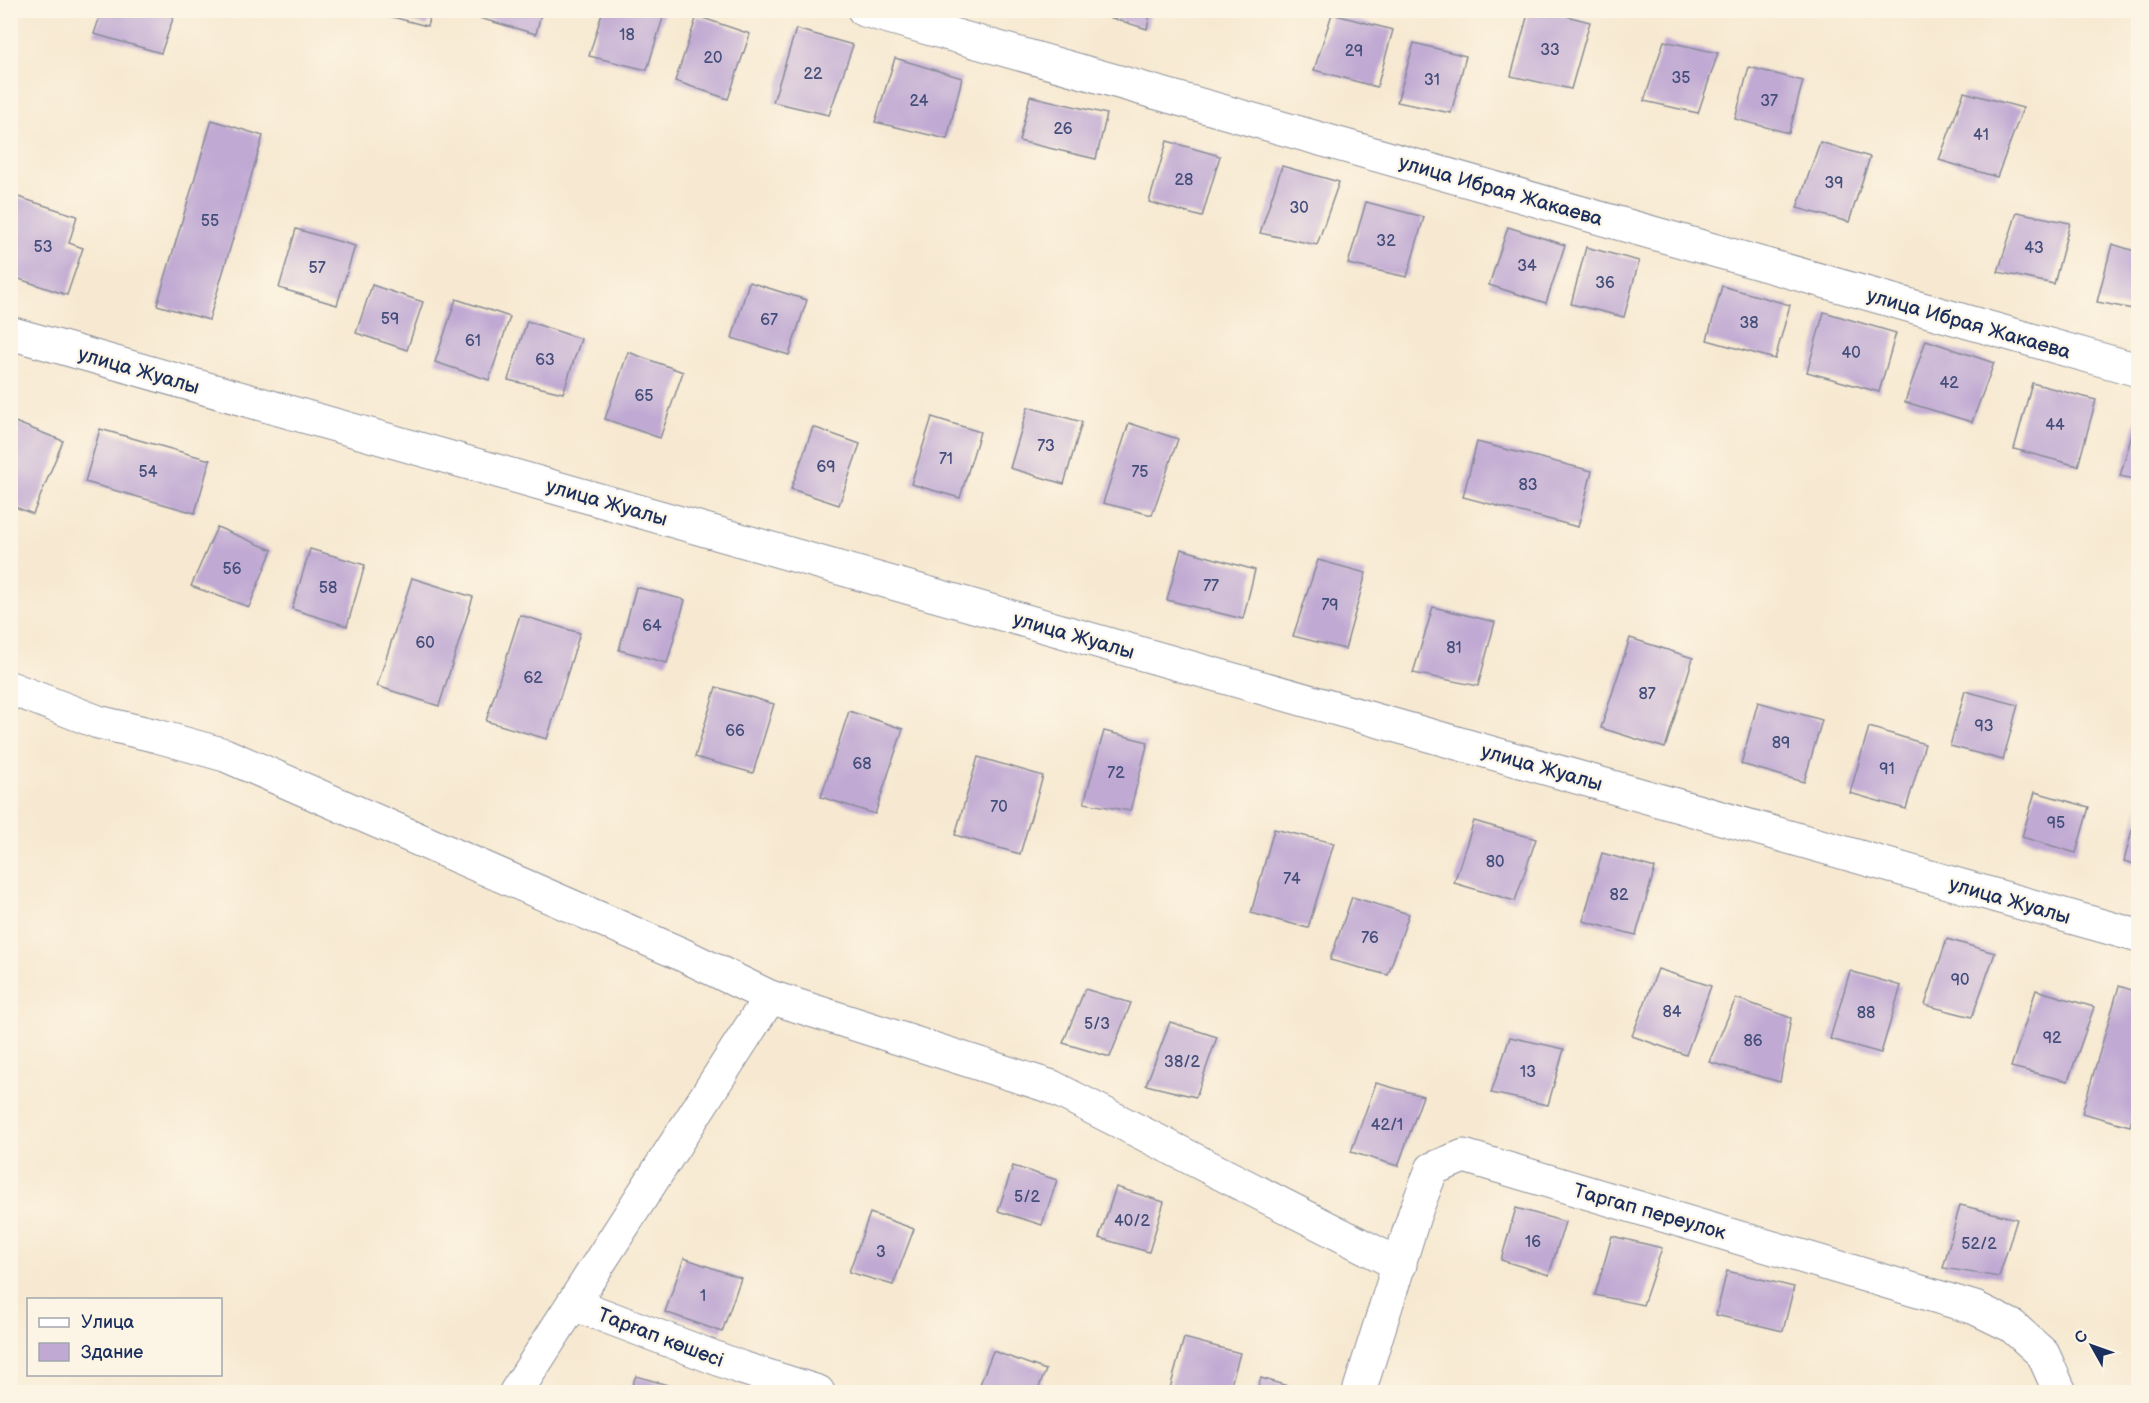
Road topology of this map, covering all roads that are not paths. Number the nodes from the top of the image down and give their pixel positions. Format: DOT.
graph roads {
  1 [pos="864,10"];
  2 [pos="10,333"];
  3 [pos="2139,370"];
  4 [pos="10,687"];
  5 [pos="2139,936"];
  6 [pos="770,997"];
  7 [pos="1400,1265"];
  8 [pos="573,1304"];
  9 [pos="516,1392"];
  10 [pos="818,1392"];
  11 [pos="1359,1392"];
  12 [pos="2060,1392"];
  1 -- 3 [label="street, улица Ибрая Жакаева"];
  2 -- 5 [label="street, улица Жуалы"];
  4 -- 6 [label="street"];
  6 -- 7 [label="street"];
  6 -- 8 [label="street"];
  7 -- 11 [label="street, Таргап переулок"];
  7 -- 12 [label="street, Таргап переулок"];
  8 -- 9 [label="street"];
  8 -- 10 [label="street, Тарғап көшесі"];
}
